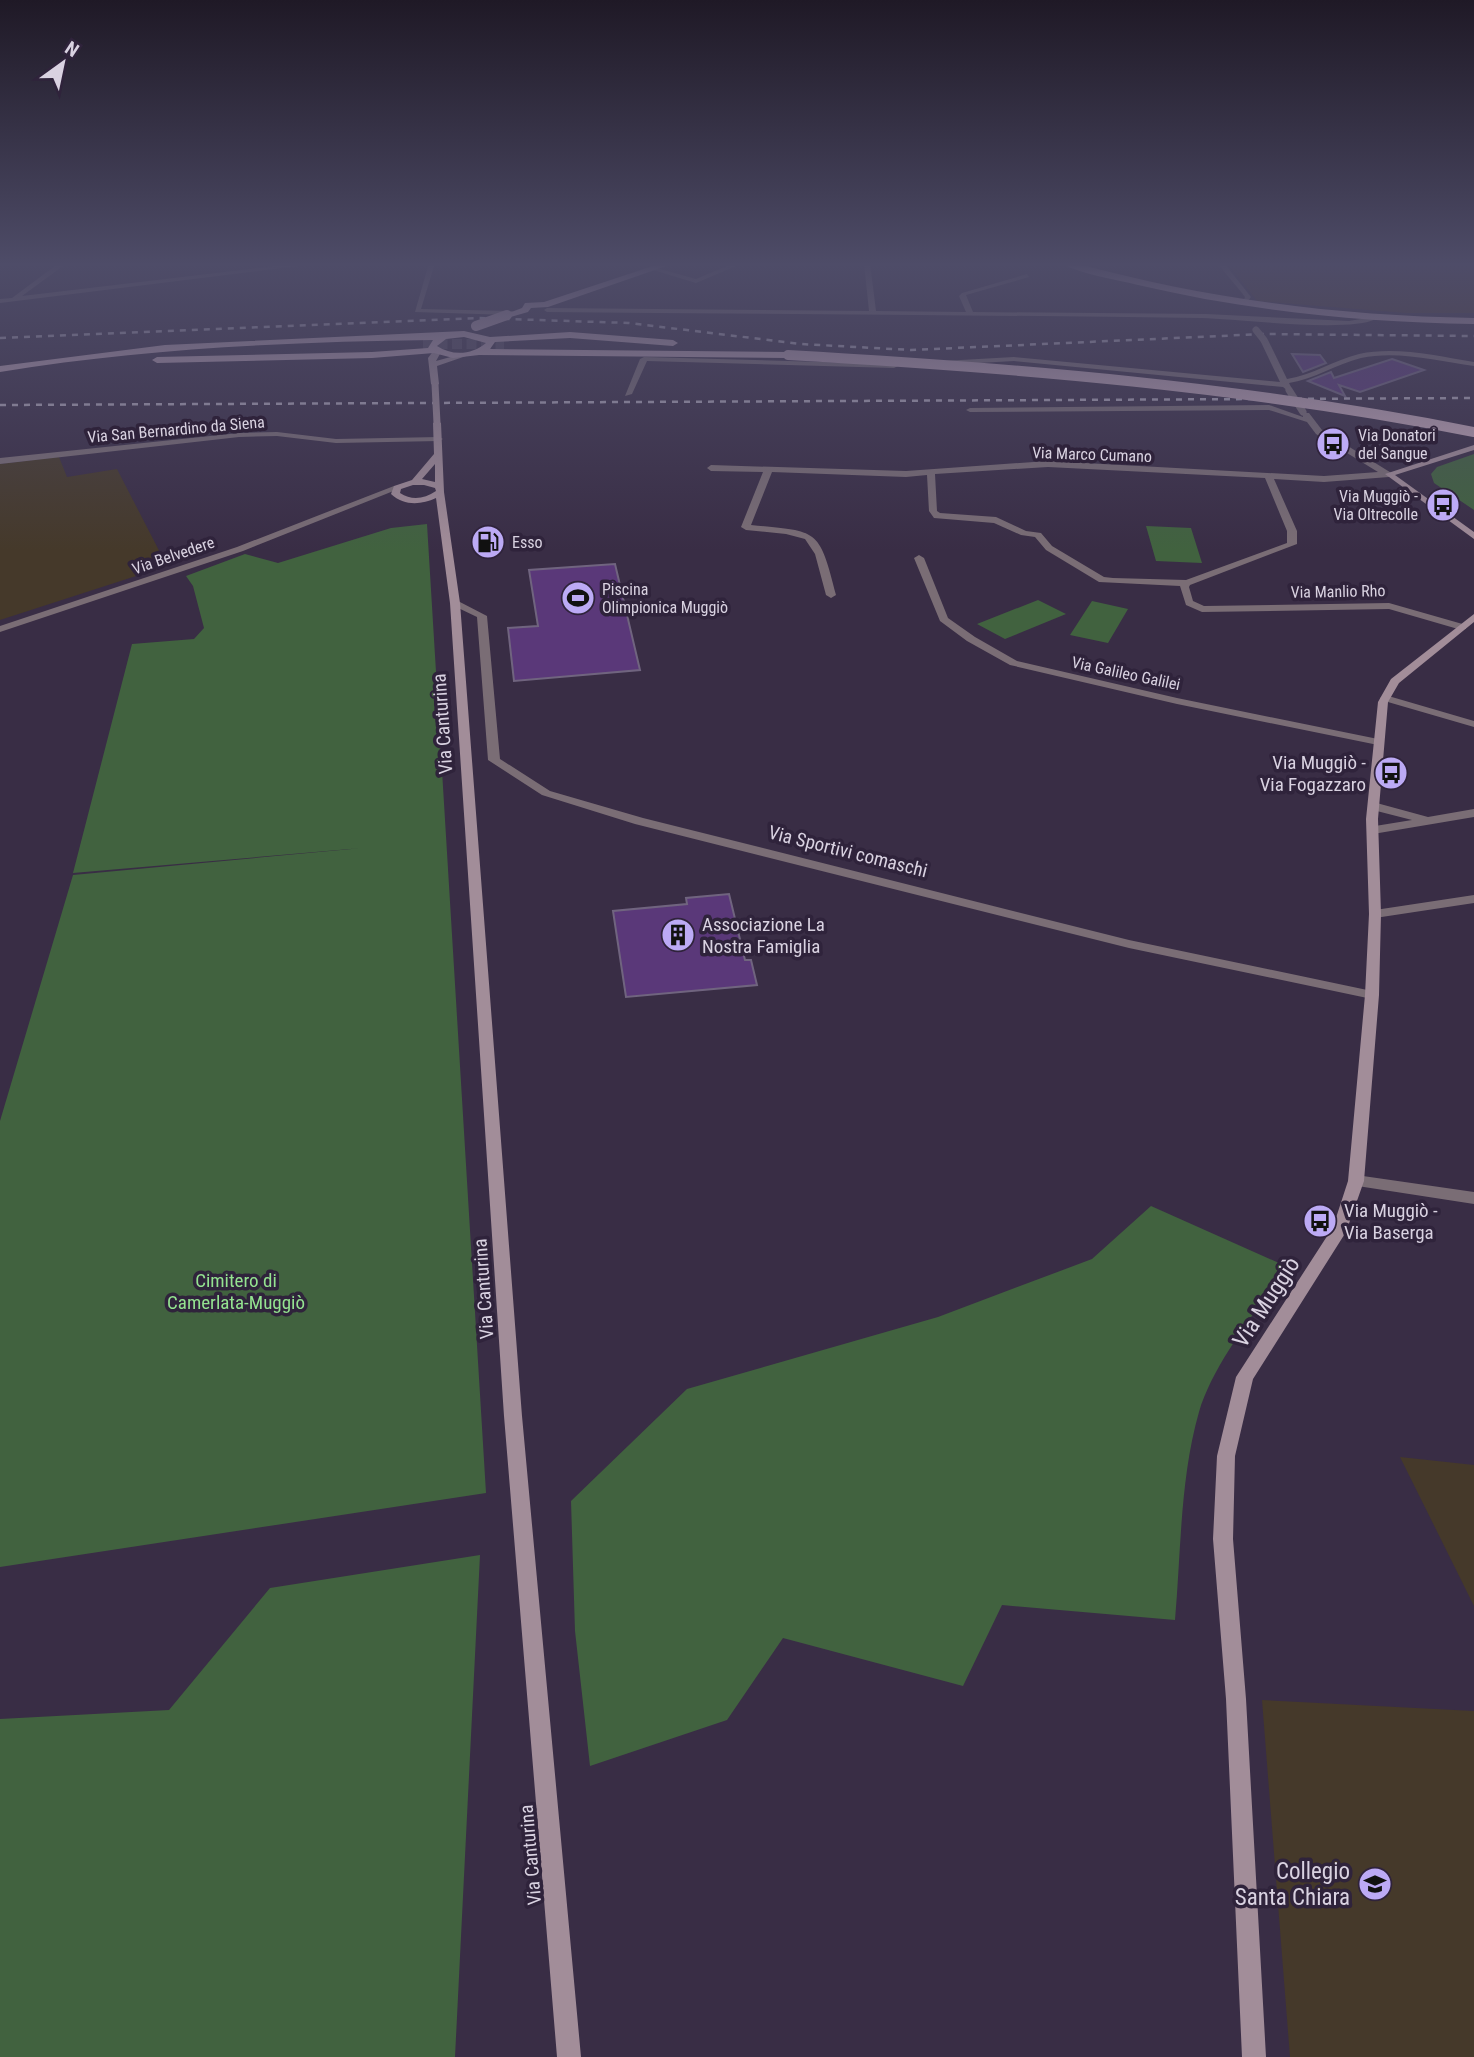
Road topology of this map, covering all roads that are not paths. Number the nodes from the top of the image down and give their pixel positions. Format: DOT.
graph roads {
  1 [pos="85,359"];
  2 [pos="96,359"];
  3 [pos="194,359"];
  4 [pos="432,359"];
  5 [pos="453,359"];
  6 [pos="845,359"];
  7 [pos="1273,359"];
  8 [pos="1354,359"];
  9 [pos="1433,359"];
  10 [pos="60,362"];
  11 [pos="1474,364"];
  12 [pos="434,365"];
  13 [pos="0,371"];
  14 [pos="1286,386"];
  15 [pos="628,394"];
  16 [pos="970,410"];
  17 [pos="1310,420"];
  18 [pos="1474,432"];
  19 [pos="439,439"];
  20 [pos="1474,447"];
  21 [pos="440,452"];
  22 [pos="0,461"];
  23 [pos="1427,461"];
  24 [pos="711,468"];
  25 [pos="768,471"];
  26 [pos="931,473"];
  27 [pos="1389,474"];
  28 [pos="1268,476"];
  29 [pos="415,482"];
  30 [pos="440,490"];
  31 [pos="398,493"];
  32 [pos="1420,497"];
  33 [pos="423,500"];
  34 [pos="446,518"];
  35 [pos="1474,536"];
  36 [pos="919,558"];
  37 [pos="1187,583"];
  38 [pos="831,595"];
  39 [pos="455,603"];
  40 [pos="1468,622"];
  41 [pos="0,629"];
  42 [pos="1385,698"];
  43 [pos="1474,724"];
  44 [pos="1378,742"];
  45 [pos="1373,806"];
  46 [pos="1474,813"];
  47 [pos="1428,821"];
  48 [pos="1373,830"];
  49 [pos="1474,899"];
  50 [pos="1375,914"];
  51 [pos="1372,995"];
  52 [pos="1356,1181"];
  53 [pos="1474,1198"];
  54 [pos="569,2057"];
  55 [pos="1254,2057"];
  1 -- 10 [label="main road"];
  2 -- 10 [label="main road"];
  3 -- 10 [label="main road"];
  4 -- 12 [label="main road, Via Canturina"];
  5 -- 12 [label="main road"];
  6 -- 18 [label="main road, bridge"];
  7 -- 14 [label="street, bridge"];
  8 -- 14 [label="street"];
  9 -- 11 [label="street"];
  10 -- 13 [label="main road"];
  12 -- 19 [label="main road, Via Canturina, bridge"];
  14 -- 15 [label="street"];
  14 -- 17 [label="street, bridge"];
  16 -- 17 [label="street"];
  17 -- 27 [label="street"];
  19 -- 21 [label="main road, Via Canturina"];
  19 -- 22 [label="street, Via San Bernardino da Siena"];
  20 -- 23 [label="main road"];
  21 -- 29 [label="main road"];
  21 -- 30 [label="main road, Via Canturina"];
  23 -- 27 [label="main road"];
  23 -- 32 [label="main road"];
  24 -- 25 [label="street, Via Marco Cumano"];
  25 -- 26 [label="street, Via Marco Cumano"];
  25 -- 38 [label="street"];
  26 -- 28 [label="street, Via Marco Cumano"];
  26 -- 37 [label="street"];
  27 -- 28 [label="street, Via Marco Cumano"];
  27 -- 32 [label="main road"];
  28 -- 37 [label="street"];
  29 -- 30 [label="main road"];
  29 -- 31 [label="main road"];
  30 -- 33 [label="main road"];
  30 -- 34 [label="main road, Via Canturina"];
  31 -- 33 [label="main road"];
  31 -- 41 [label="street, Via Belvedere"];
  32 -- 35 [label="main road"];
  33 -- 34 [label="main road"];
  34 -- 39 [label="main road, Via Canturina"];
  36 -- 44 [label="street, Via Galileo Galilei"];
  37 -- 40 [label="street, Via Manlio Rho"];
  39 -- 51 [label="street, Via Sportivi comaschi"];
  39 -- 54 [label="main road, Via Canturina"];
  40 -- 42 [label="main road"];
  42 -- 43 [label="street"];
  42 -- 44 [label="main road, Via Muggiò"];
  44 -- 45 [label="main road, Via Muggiò"];
  45 -- 47 [label="street"];
  45 -- 48 [label="main road, Via Muggiò"];
  46 -- 47 [label="street"];
  47 -- 48 [label="street"];
  48 -- 50 [label="main road, Via Muggiò"];
  49 -- 50 [label="street"];
  50 -- 51 [label="main road, Via Muggiò"];
  51 -- 52 [label="main road, Via Muggiò"];
  52 -- 53 [label="street"];
  52 -- 55 [label="main road, Via Muggiò"];
}
